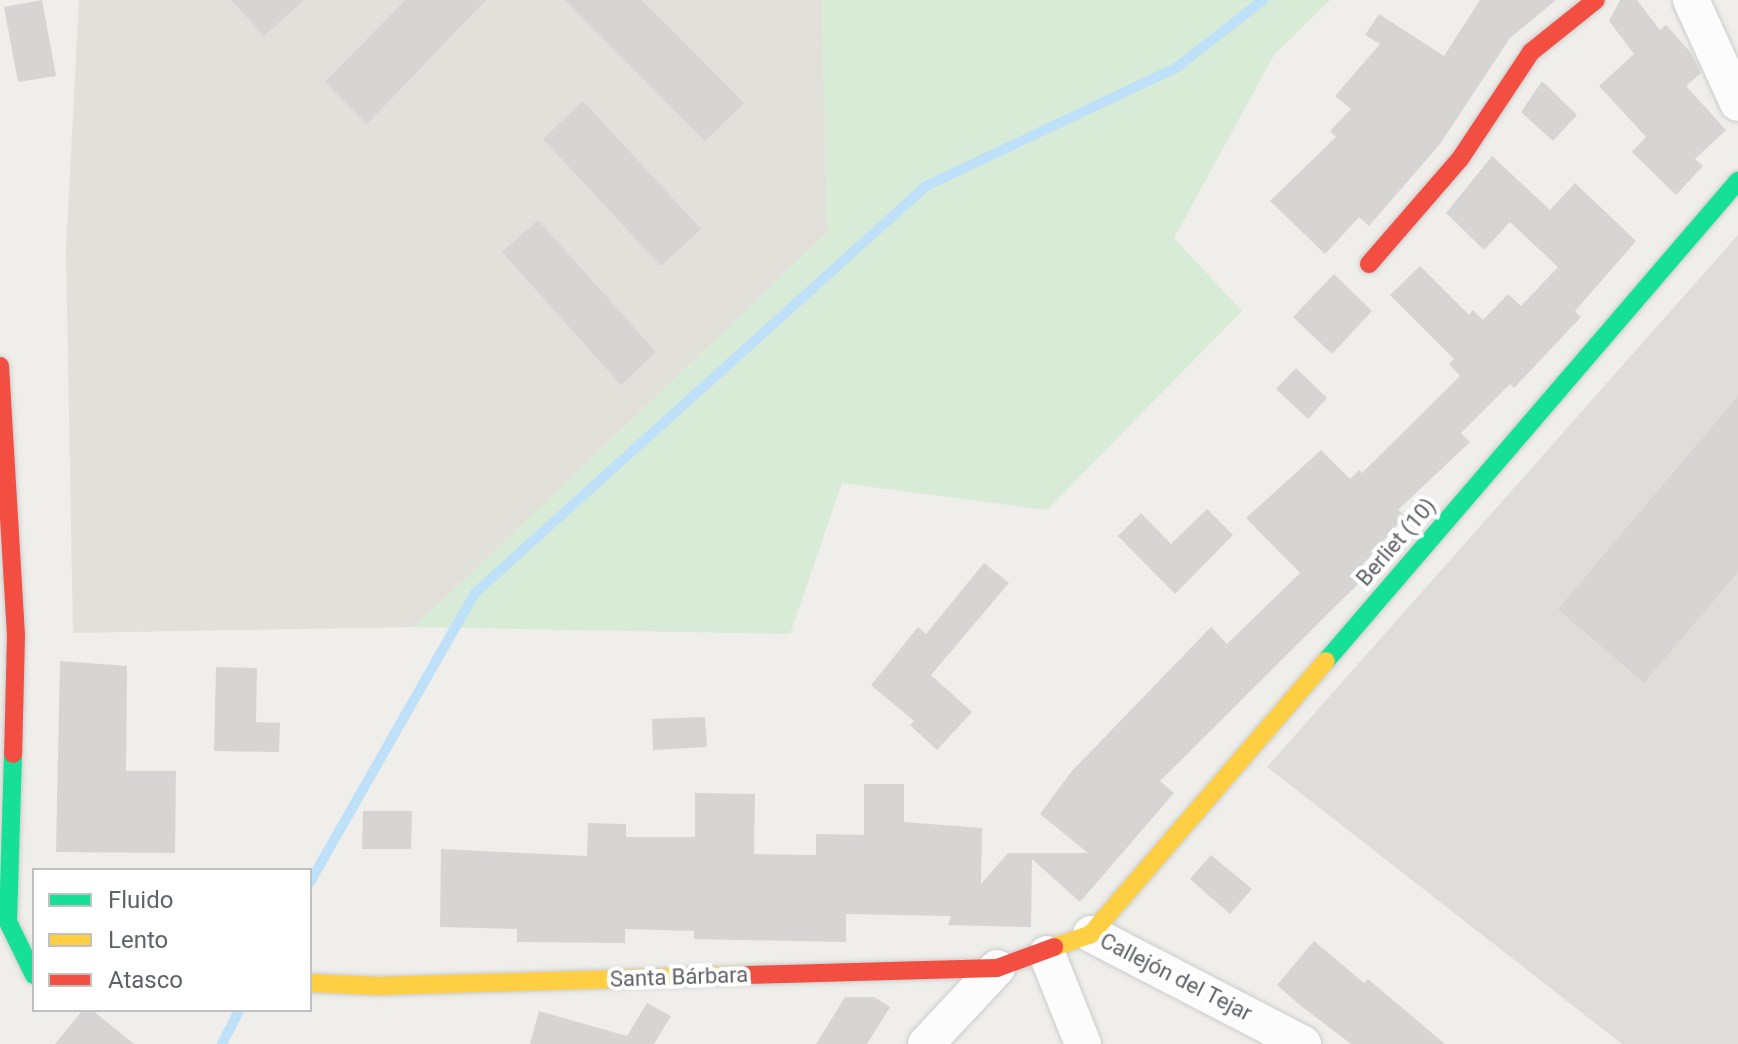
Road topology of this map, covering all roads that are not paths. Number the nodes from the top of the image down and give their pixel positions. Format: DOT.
graph roads {
  1 [pos="1596,0"];
  2 [pos="1691,0"];
  3 [pos="1738,103"];
  4 [pos="1738,181"];
  5 [pos="1369,264"];
  6 [pos="0,366"];
  7 [pos="1091,934"];
  8 [pos="1047,954"];
  9 [pos="997,968"];
  10 [pos="32,971"];
  11 [pos="314,983"];
  12 [pos="926,1044"];
  13 [pos="1083,1044"];
  14 [pos="1303,1044"];
  1 -- 5 [label="street"];
  2 -- 3 [label="street"];
  4 -- 7 [label="street, Berliet (10)"];
  6 -- 10 [label="street"];
  7 -- 8 [label="street, Santa Bárbara"];
  7 -- 14 [label="street, Callejón del Tejar"];
  8 -- 9 [label="street, Santa Bárbara"];
  8 -- 13 [label="street"];
  9 -- 11 [label="street, Santa Bárbara"];
  9 -- 12 [label="street"];
}
